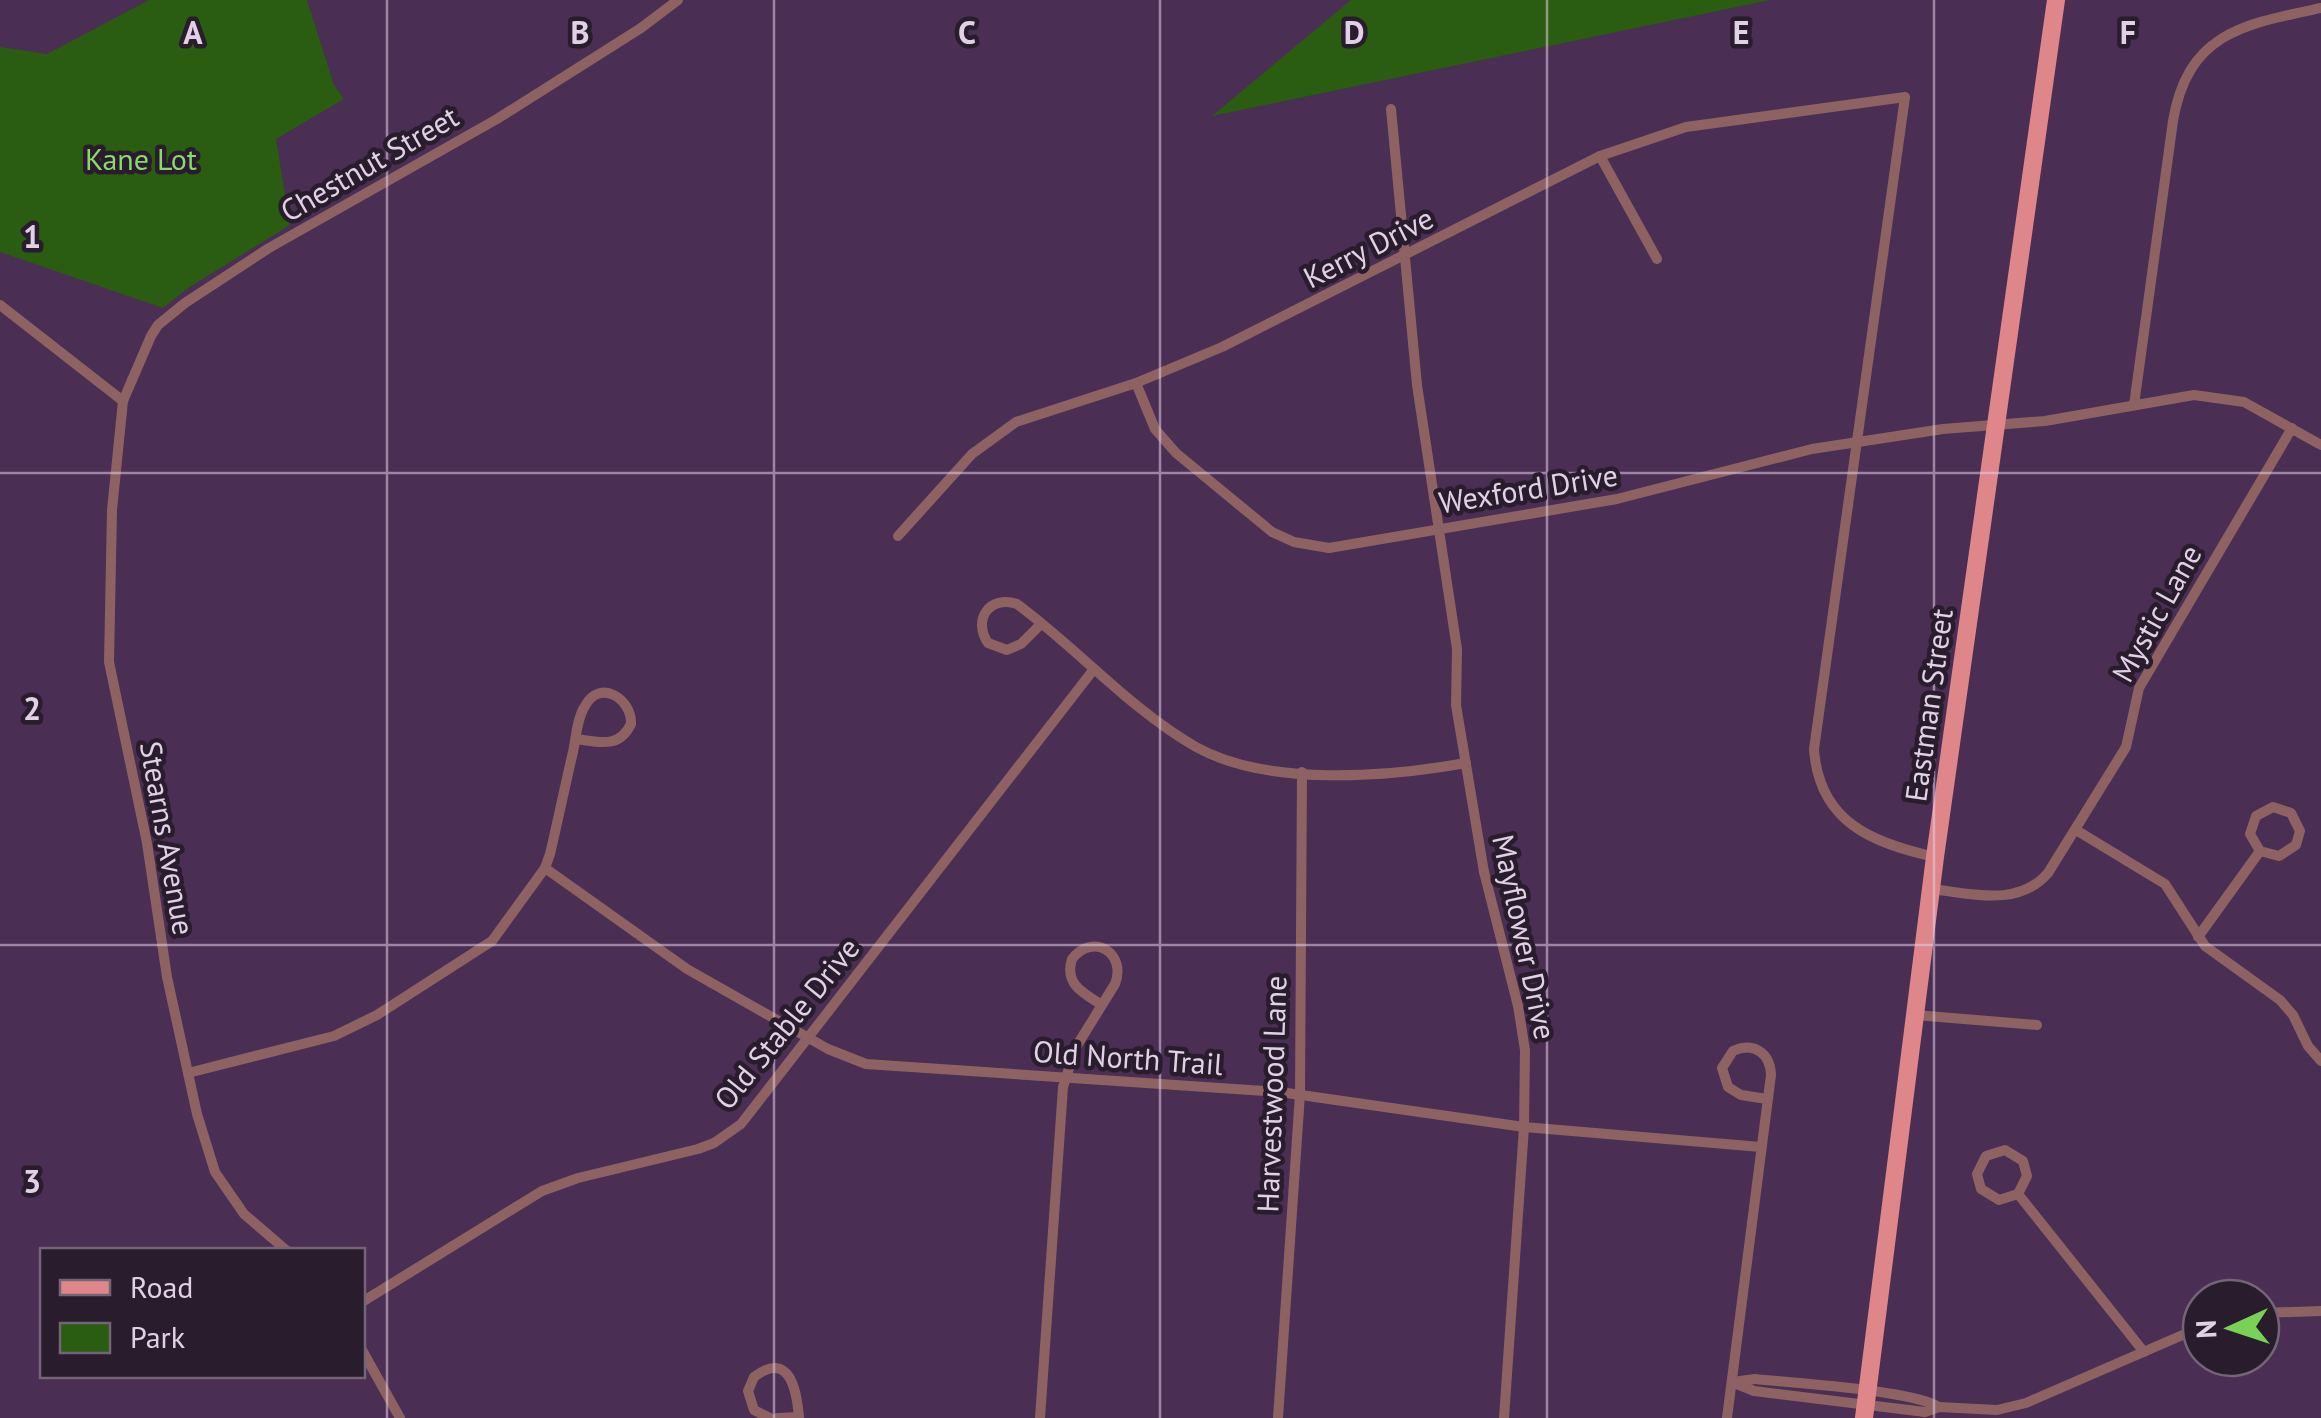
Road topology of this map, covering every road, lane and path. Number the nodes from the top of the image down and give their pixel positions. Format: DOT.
graph roads {
  1 [pos="678,0"];
  2 [pos="2056,0"];
  3 [pos="2321,8"];
  4 [pos="1391,109"];
  5 [pos="1600,156"];
  6 [pos="1404,258"];
  7 [pos="1658,259"];
  8 [pos="0,305"];
  9 [pos="1136,383"];
  10 [pos="123,402"];
  11 [pos="2134,404"];
  12 [pos="1996,426"];
  13 [pos="2292,428"];
  14 [pos="1857,442"];
  15 [pos="2321,445"];
  16 [pos="1437,529"];
  17 [pos="898,536"];
  18 [pos="1041,624"];
  19 [pos="1094,669"];
  20 [pos="576,739"];
  21 [pos="1466,764"];
  22 [pos="1302,772"];
  23 [pos="2076,830"];
  24 [pos="2260,851"];
  25 [pos="1935,857"];
  26 [pos="545,868"];
  27 [pos="1931,889"];
  28 [pos="2198,937"];
  29 [pos="1102,1005"];
  30 [pos="1915,1015"];
  31 [pos="2037,1025"];
  32 [pos="808,1038"];
  33 [pos="2321,1060"];
  34 [pos="188,1073"];
  35 [pos="1064,1078"];
  36 [pos="1300,1094"];
  37 [pos="1768,1099"];
  38 [pos="1524,1127"];
  39 [pos="1761,1147"];
  40 [pos="2018,1194"];
  41 [pos="284,1248"];
  42 [pos="365,1300"];
  43 [pos="2321,1310"];
  44 [pos="2281,1312"];
  45 [pos="2181,1336"];
  46 [pos="2144,1352"];
  47 [pos="365,1355"];
  48 [pos="1732,1382"];
  49 [pos="1866,1405"];
  50 [pos="400,1418"];
  51 [pos="774,1418"];
  52 [pos="800,1418"];
  53 [pos="1040,1418"];
  54 [pos="1278,1418"];
  55 [pos="1504,1418"];
  56 [pos="1727,1418"];
  1 -- 10 [label="street, Chestnut Street"];
  2 -- 12 [label="main road, Eastman Street"];
  3 -- 11 [label="street"];
  4 -- 6 [label="street, Mayflower Drive"];
  5 -- 6 [label="street, Kerry Drive"];
  5 -- 7 [label="street"];
  5 -- 14 [label="street, Kerry Drive"];
  6 -- 9 [label="street, Kerry Drive"];
  6 -- 16 [label="street, Mayflower Drive"];
  8 -- 10 [label="street"];
  9 -- 16 [label="street, Wexford Drive"];
  9 -- 17 [label="street, Kerry Drive"];
  10 -- 34 [label="street, Stearns Avenue"];
  11 -- 12 [label="street, Wexford Drive"];
  11 -- 13 [label="street, Wexford Drive"];
  12 -- 14 [label="street, Wexford Drive"];
  12 -- 25 [label="main road, Eastman Street"];
  13 -- 15 [label="street, Wexford Drive"];
  13 -- 23 [label="street, Mystic Lane"];
  14 -- 16 [label="street, Wexford Drive"];
  14 -- 25 [label="street"];
  16 -- 21 [label="street, Mayflower Drive"];
  18 -- 18 [label="street"];
  18 -- 19 [label="street"];
  19 -- 22 [label="street"];
  19 -- 32 [label="street, Old Stable Drive"];
  20 -- 20 [label="street"];
  20 -- 26 [label="street"];
  21 -- 22 [label="street"];
  21 -- 38 [label="street, Mayflower Drive"];
  22 -- 36 [label="street, Harvestwood Lane"];
  23 -- 27 [label="street, Mystic Lane"];
  23 -- 28 [label="street"];
  24 -- 24 [label="street"];
  24 -- 28 [label="street"];
  25 -- 27 [label="main road, Eastman Street"];
  26 -- 32 [label="street, Old North Trail"];
  26 -- 34 [label="street"];
  27 -- 30 [label="main road, Eastman Street"];
  28 -- 33 [label="street"];
  29 -- 29 [label="street"];
  29 -- 35 [label="street"];
  30 -- 31 [label="street"];
  30 -- 49 [label="main road, Eastman Street"];
  32 -- 35 [label="street, Old North Trail"];
  32 -- 42 [label="street, Old Stable Drive"];
  34 -- 41 [label="street, Stearns Avenue"];
  35 -- 36 [label="street, Old North Trail"];
  35 -- 53 [label="street"];
  36 -- 38 [label="street, Old North Trail"];
  36 -- 54 [label="street, Harvestwood Lane"];
  37 -- 37 [label="street"];
  37 -- 39 [label="street"];
  38 -- 39 [label="street, Old North Trail"];
  38 -- 55 [label="street, Mayflower Drive"];
  39 -- 48 [label="street"];
  40 -- 40 [label="street"];
  40 -- 46 [label="street"];
  43 -- 44 [label="street"];
  45 -- 46 [label="street"];
  46 -- 49 [label="street"];
  47 -- 50 [label="street"];
  48 -- 49 [label="street"];
  48 -- 56 [label="street"];
  51 -- 52 [label="street"];
  51 -- 52 [label="street"];
}
